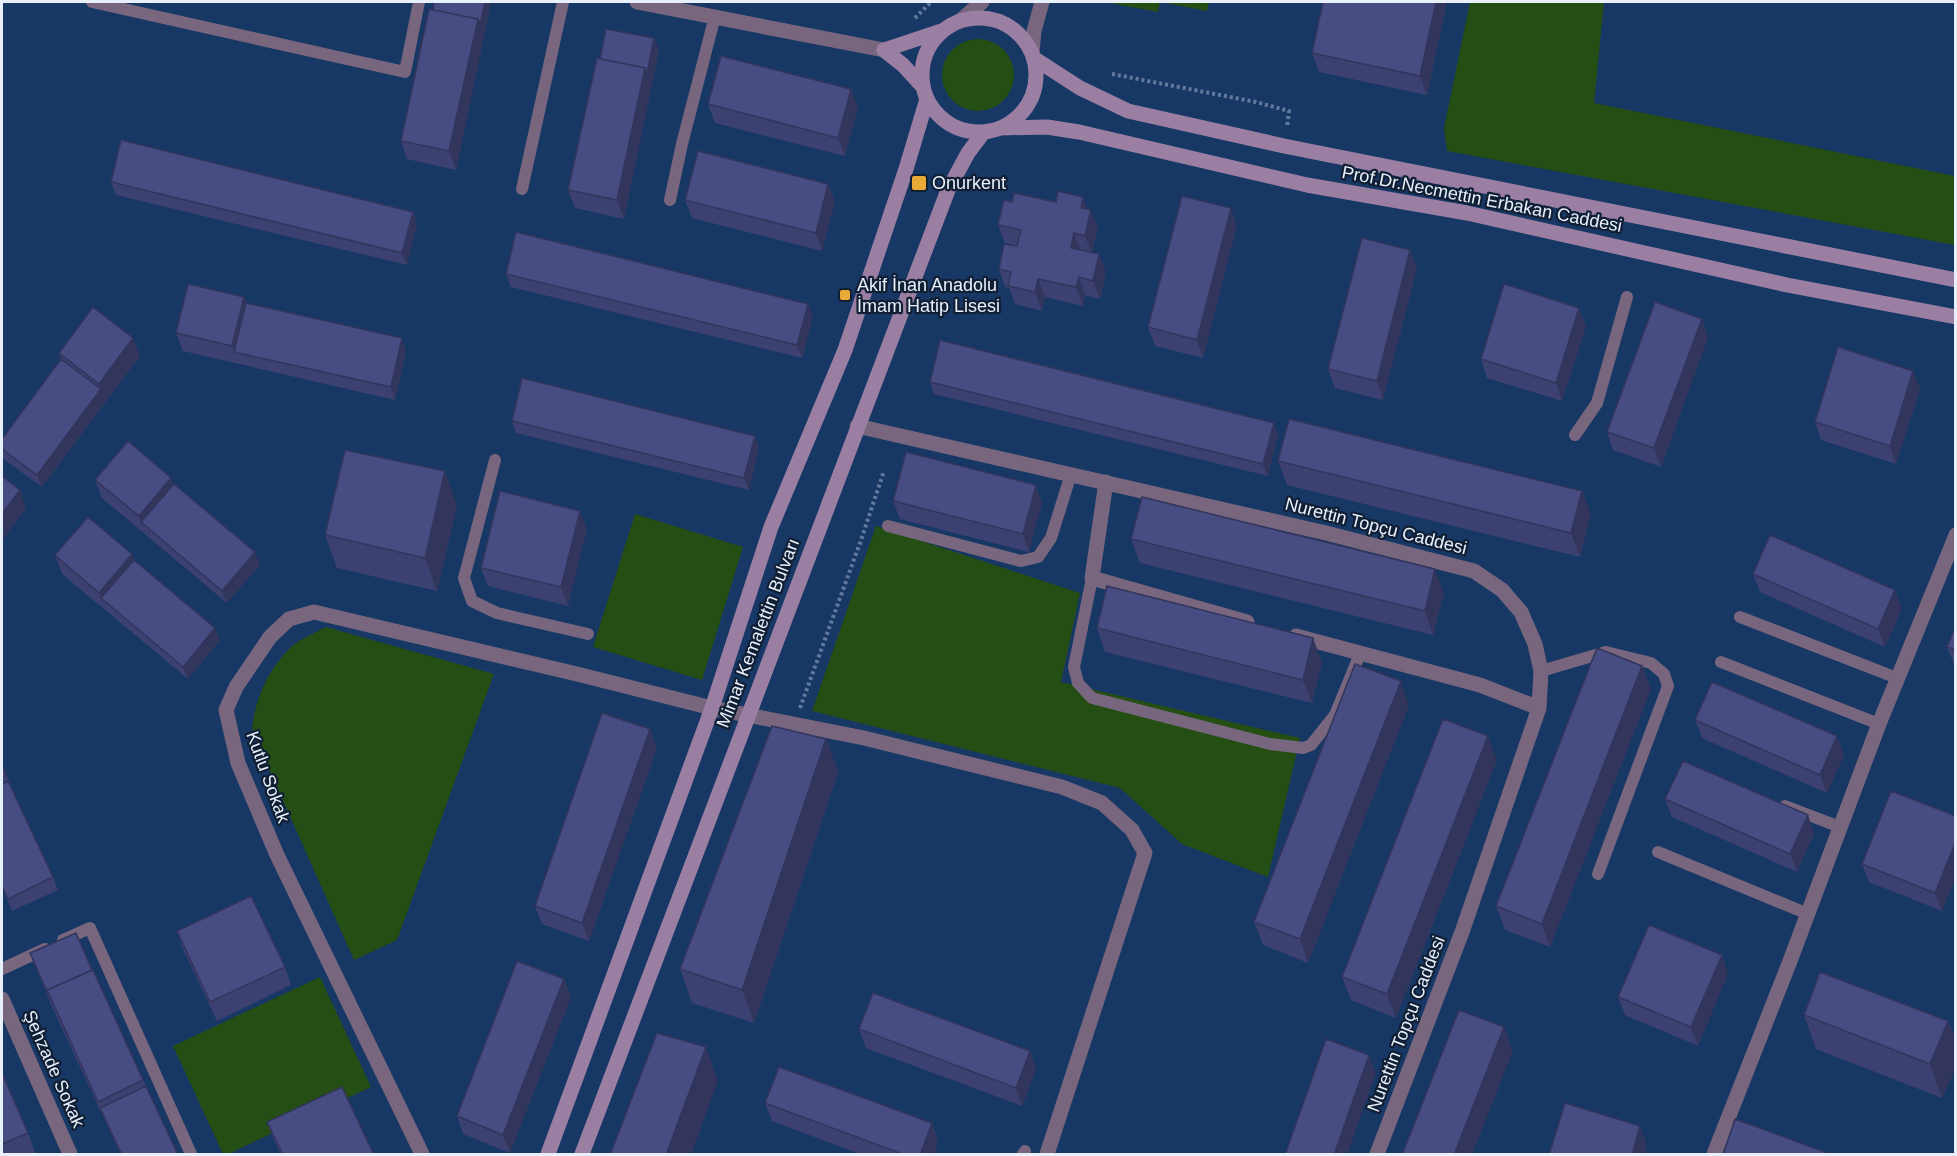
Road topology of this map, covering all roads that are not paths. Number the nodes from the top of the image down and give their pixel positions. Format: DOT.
graph roads {
  1 [pos="92,2"];
  2 [pos="419,2"];
  3 [pos="563,2"];
  4 [pos="637,2"];
  5 [pos="982,2"];
  6 [pos="1042,2"];
  7 [pos="716,16"];
  8 [pos="960,21"];
  9 [pos="944,30"];
  10 [pos="884,50"];
  11 [pos="1034,56"];
  12 [pos="925,93"];
  13 [pos="1000,128"];
  14 [pos="983,133"];
  15 [pos="522,189"];
  16 [pos="670,200"];
  17 [pos="1956,280"];
  18 [pos="1627,297"];
  19 [pos="1956,317"];
  20 [pos="857,426"];
  21 [pos="1575,435"];
  22 [pos="495,460"];
  23 [pos="1071,474"];
  24 [pos="1106,482"];
  25 [pos="888,526"];
  26 [pos="1956,535"];
  27 [pos="1092,578"];
  28 [pos="1740,617"];
  29 [pos="1260,626"];
  30 [pos="1282,632"];
  31 [pos="588,634"];
  32 [pos="1360,654"];
  33 [pos="1721,662"];
  34 [pos="1541,671"];
  35 [pos="1897,678"];
  36 [pos="712,708"];
  37 [pos="1539,708"];
  38 [pos="747,715"];
  39 [pos="1879,724"];
  40 [pos="1771,800"];
  41 [pos="1840,827"];
  42 [pos="1658,852"];
  43 [pos="1598,874"];
  44 [pos="1808,914"];
  45 [pos="2,969"];
  46 [pos="2,999"];
  47 [pos="70,1155"];
  48 [pos="191,1155"];
  49 [pos="422,1155"];
  50 [pos="548,1155"];
  51 [pos="582,1155"];
  52 [pos="1047,1155"];
  53 [pos="1377,1155"];
  54 [pos="1714,1155"];
  1 -- 2 [label="lane"];
  3 -- 15 [label="lane"];
  4 -- 7 [label="street"];
  5 -- 8 [label="street"];
  6 -- 11 [label="street"];
  7 -- 10 [label="street"];
  7 -- 16 [label="lane"];
  8 -- 9 [label="main road"];
  8 -- 11 [label="main road"];
  9 -- 10 [label="main road"];
  9 -- 12 [label="main road"];
  10 -- 12 [label="main road"];
  11 -- 13 [label="main road"];
  11 -- 17 [label="main road, Prof.Dr.Necmettin Erbakan Caddesi"];
  12 -- 14 [label="main road"];
  12 -- 36 [label="main road, Mimar Kemalettin Bulvarı"];
  13 -- 14 [label="main road"];
  13 -- 19 [label="main road, Prof.Dr.Necmettin Erbakan Caddesi"];
  14 -- 20 [label="main road, Mimar Kemalettin Bulvarı"];
  18 -- 21 [label="lane"];
  20 -- 23 [label="street, Nurettin Topçu Caddesi"];
  20 -- 38 [label="main road, Mimar Kemalettin Bulvarı"];
  22 -- 31 [label="lane"];
  23 -- 24 [label="street, Nurettin Topçu Caddesi"];
  23 -- 25 [label="lane"];
  24 -- 27 [label="street"];
  24 -- 34 [label="street, Nurettin Topçu Caddesi"];
  26 -- 35 [label="street"];
  27 -- 29 [label="street"];
  27 -- 32 [label="lane"];
  28 -- 35 [label="lane"];
  30 -- 32 [label="street"];
  32 -- 37 [label="street"];
  33 -- 39 [label="lane"];
  34 -- 37 [label="street, Nurettin Topçu Caddesi"];
  34 -- 43 [label="lane"];
  35 -- 39 [label="street"];
  36 -- 38 [label="street, Kutlu Sokak"];
  36 -- 49 [label="street, Kutlu Sokak"];
  36 -- 50 [label="main road, Mimar Kemalettin Bulvarı"];
  37 -- 53 [label="street, Nurettin Topçu Caddesi"];
  38 -- 51 [label="main road, Mimar Kemalettin Bulvarı"];
  38 -- 52 [label="street, Kutlu Sokak"];
  39 -- 41 [label="street"];
  40 -- 41 [label="lane"];
  41 -- 44 [label="street"];
  42 -- 44 [label="lane"];
  44 -- 54 [label="street"];
  45 -- 48 [label="lane"];
  46 -- 47 [label="street, Şehzade Sokak"];
}
